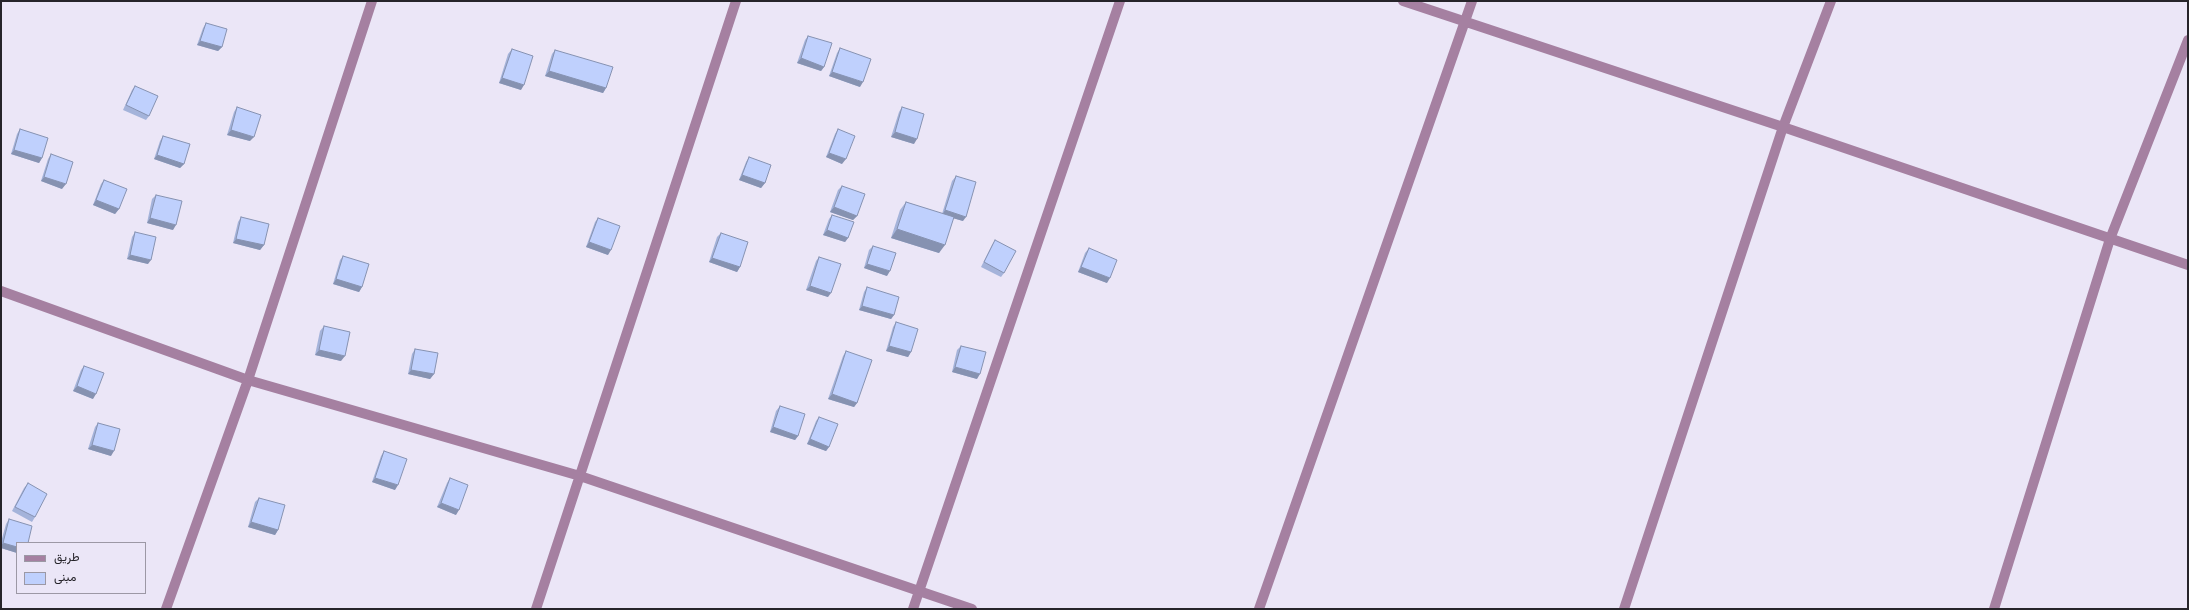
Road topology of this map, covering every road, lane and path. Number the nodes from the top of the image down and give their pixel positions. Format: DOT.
graph roads {
  1 [pos="372,1"];
  2 [pos="736,1"];
  3 [pos="1120,1"];
  4 [pos="1403,1"];
  5 [pos="1472,1"];
  6 [pos="1837,1"];
  7 [pos="1830,5"];
  8 [pos="1465,22"];
  9 [pos="2188,40"];
  10 [pos="1784,127"];
  11 [pos="2110,239"];
  12 [pos="2188,265"];
  13 [pos="1,291"];
  14 [pos="248,380"];
  15 [pos="580,476"];
  16 [pos="919,591"];
  17 [pos="166,609"];
  18 [pos="536,609"];
  19 [pos="913,609"];
  20 [pos="972,609"];
  21 [pos="1259,609"];
  22 [pos="1624,609"];
  23 [pos="1994,609"];
  1 -- 14 [label="street"];
  2 -- 15 [label="street"];
  3 -- 16 [label="street"];
  4 -- 8 [label="street"];
  5 -- 8 [label="street"];
  6 -- 7 [label="street"];
  7 -- 10 [label="street"];
  8 -- 10 [label="street"];
  8 -- 21 [label="street"];
  9 -- 11 [label="street"];
  10 -- 11 [label="street"];
  10 -- 22 [label="street"];
  11 -- 12 [label="street"];
  11 -- 23 [label="street"];
  13 -- 14 [label="street"];
  14 -- 15 [label="street"];
  14 -- 17 [label="street"];
  15 -- 16 [label="street"];
  15 -- 18 [label="street"];
  16 -- 19 [label="street"];
  16 -- 20 [label="street"];
}
